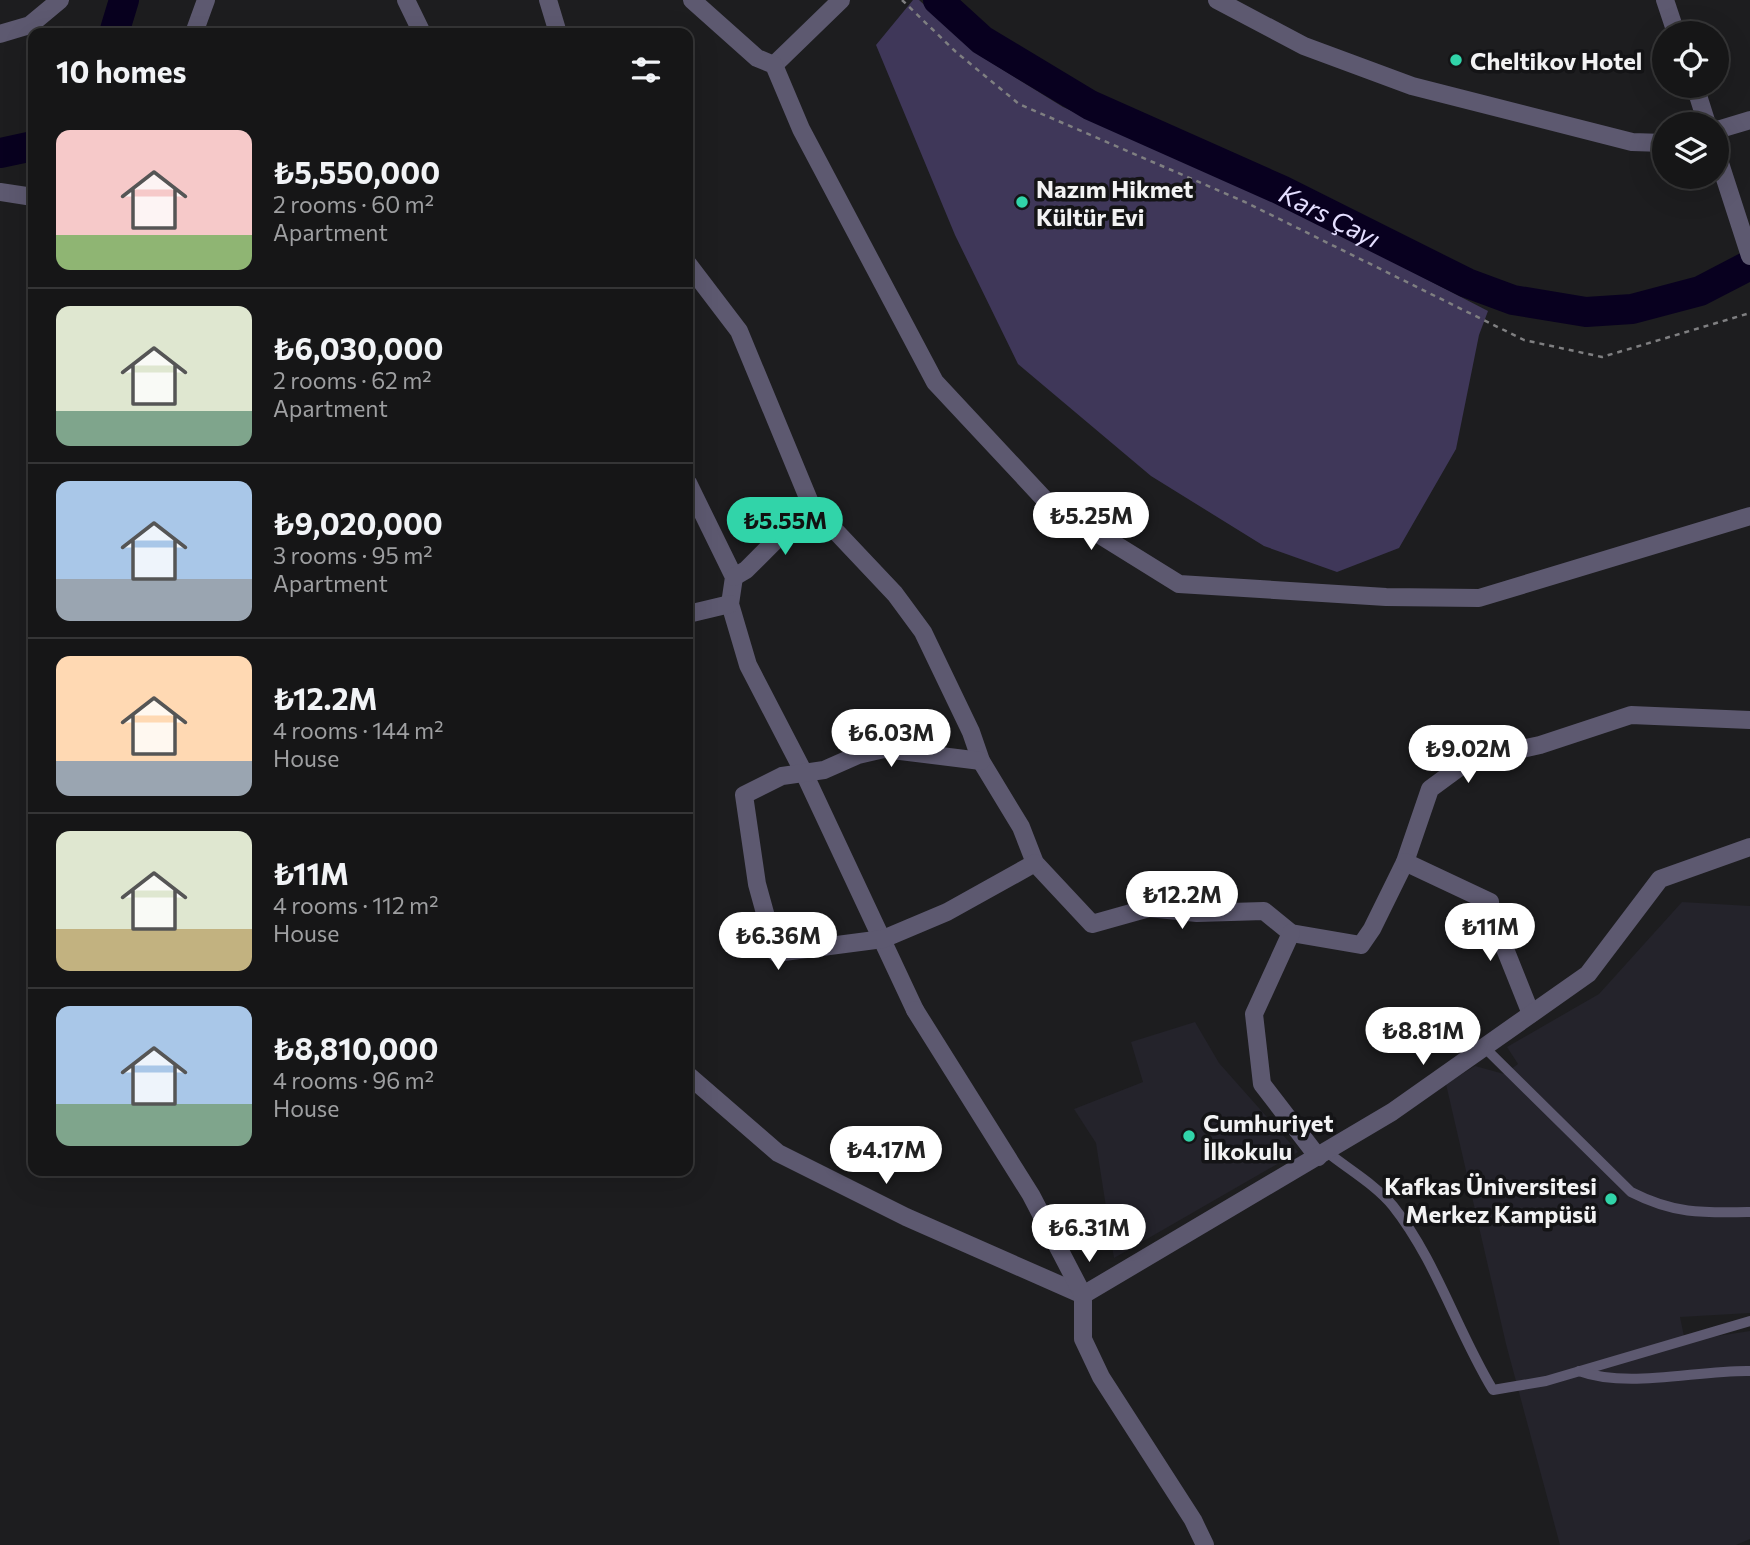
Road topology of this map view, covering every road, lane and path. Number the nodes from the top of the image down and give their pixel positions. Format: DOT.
graph roads {
  1 [pos="60,0"];
  2 [pos="206,0"];
  3 [pos="407,0"];
  4 [pos="548,0"];
  5 [pos="692,0"];
  6 [pos="841,0"];
  7 [pos="902,0"];
  8 [pos="1217,0"];
  9 [pos="1665,0"];
  10 [pos="1672,21"];
  11 [pos="196,28"];
  12 [pos="420,28"];
  13 [pos="556,28"];
  14 [pos="0,34"];
  15 [pos="774,65"];
  16 [pos="1750,120"];
  17 [pos="1729,126"];
  18 [pos="1652,143"];
  19 [pos="1729,189"];
  20 [pos="0,192"];
  21 [pos="28,196"];
  22 [pos="1750,256"];
  23 [pos="693,271"];
  24 [pos="1750,313"];
  25 [pos="693,494"];
  26 [pos="811,505"];
  27 [pos="1750,516"];
  28 [pos="734,577"];
  29 [pos="730,604"];
  30 [pos="693,613"];
  31 [pos="1750,720"];
  32 [pos="981,761"];
  33 [pos="804,773"];
  34 [pos="1750,847"];
  35 [pos="1405,862"];
  36 [pos="1035,863"];
  37 [pos="1291,933"];
  38 [pos="883,939"];
  39 [pos="1531,1014"];
  40 [pos="1484,1047"];
  41 [pos="693,1079"];
  42 [pos="1323,1154"];
  43 [pos="1750,1212"];
  44 [pos="1083,1295"];
  45 [pos="1750,1321"];
  46 [pos="1578,1371"];
  47 [pos="1750,1371"];
  48 [pos="1205,1545"];
  1 -- 14 [label="street"];
  2 -- 11 [label="street"];
  3 -- 12 [label="street"];
  4 -- 13 [label="street"];
  5 -- 15 [label="street"];
  6 -- 15 [label="street"];
  7 -- 24 [label="path"];
  8 -- 18 [label="street"];
  9 -- 10 [label="street"];
  15 -- 27 [label="street"];
  16 -- 17 [label="street"];
  19 -- 22 [label="street"];
  20 -- 21 [label="street"];
  23 -- 26 [label="street"];
  25 -- 28 [label="street"];
  26 -- 28 [label="street"];
  26 -- 32 [label="street"];
  28 -- 29 [label="street"];
  29 -- 30 [label="street"];
  29 -- 33 [label="street"];
  31 -- 35 [label="street"];
  32 -- 33 [label="street"];
  32 -- 36 [label="street"];
  33 -- 38 [label="street"];
  33 -- 38 [label="street"];
  34 -- 39 [label="street"];
  35 -- 37 [label="street"];
  35 -- 39 [label="street"];
  36 -- 37 [label="street"];
  36 -- 38 [label="street"];
  37 -- 42 [label="street"];
  38 -- 44 [label="street"];
  39 -- 40 [label="street"];
  40 -- 42 [label="street"];
  40 -- 43 [label="lane"];
  41 -- 44 [label="street"];
  42 -- 44 [label="street"];
  42 -- 46 [label="lane"];
  44 -- 48 [label="street"];
  45 -- 46 [label="lane"];
  46 -- 47 [label="lane"];
}
